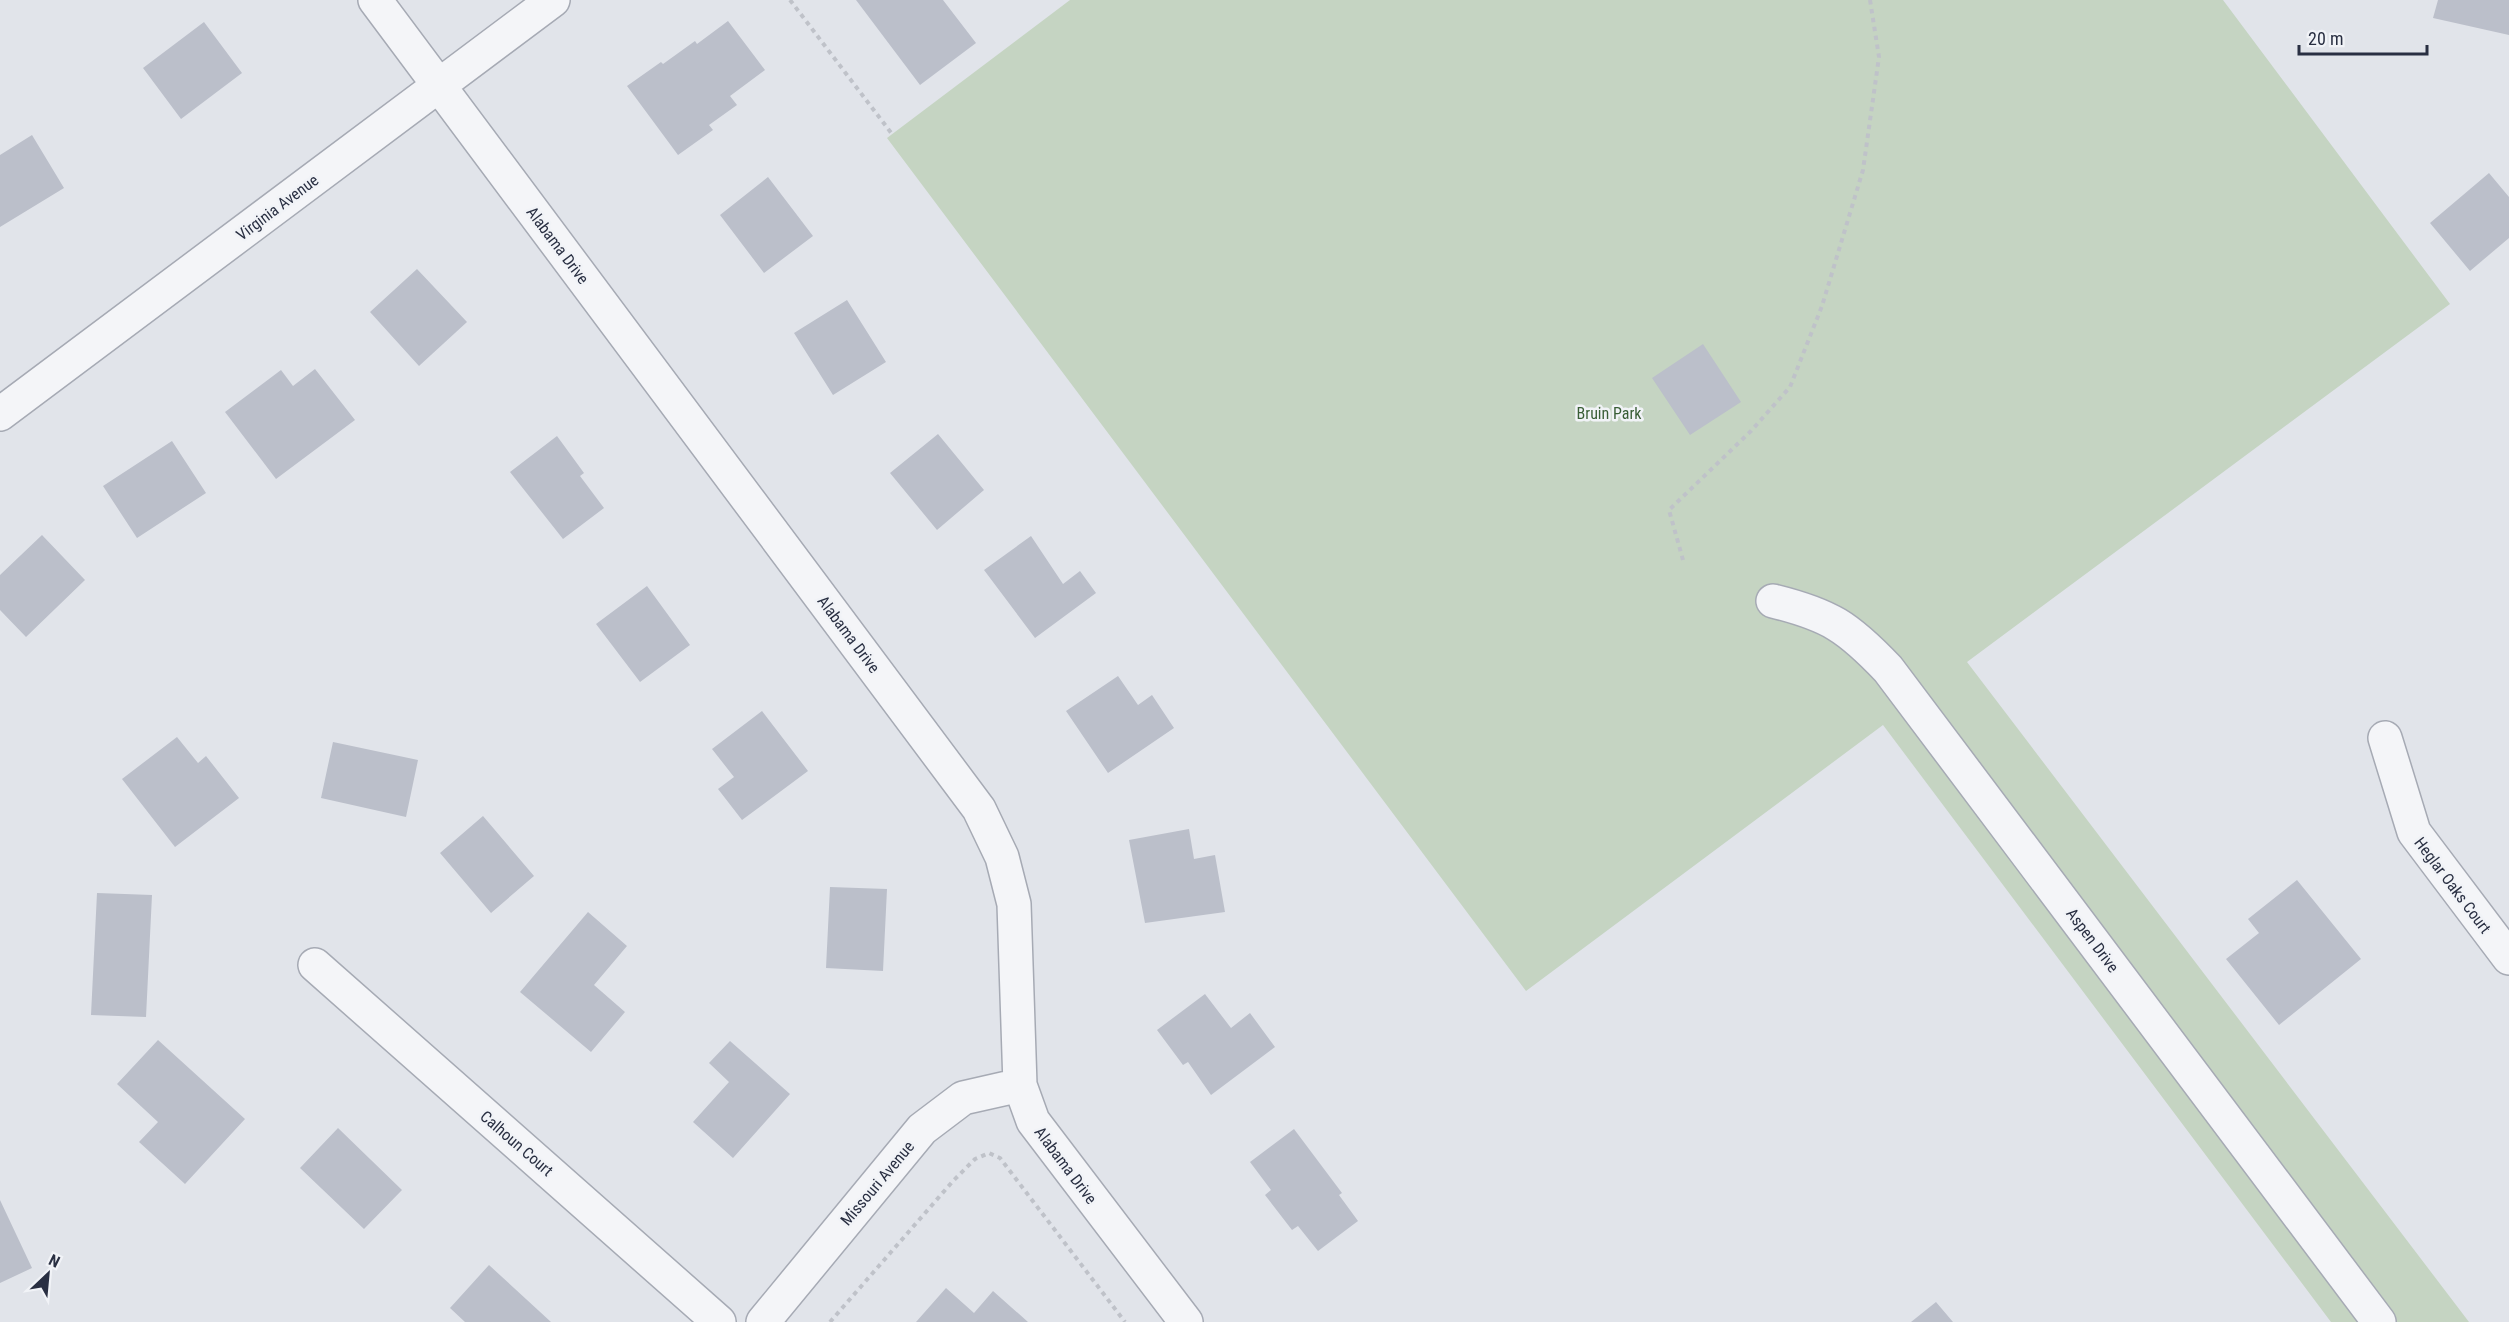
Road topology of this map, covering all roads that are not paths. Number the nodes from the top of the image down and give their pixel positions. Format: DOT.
graph roads {
  1 [pos="375,0"];
  2 [pos="553,0"];
  3 [pos="439,86"];
  4 [pos="0,414"];
  5 [pos="1773,601"];
  6 [pos="2385,738"];
  7 [pos="2509,958"];
  8 [pos="315,965"];
  9 [pos="1020,1085"];
  10 [pos="719,1322"];
  11 [pos="763,1322"];
  12 [pos="1186,1322"];
  13 [pos="2379,1322"];
  1 -- 3 [label="street, Alabama Drive"];
  2 -- 3 [label="street, Virginia Avenue"];
  3 -- 4 [label="street, Virginia Avenue"];
  3 -- 9 [label="street, Alabama Drive"];
  5 -- 13 [label="street, Aspen Drive"];
  6 -- 7 [label="street, Heglar Oaks Court"];
  8 -- 10 [label="street, Calhoun Court"];
  9 -- 11 [label="street, Missouri Avenue"];
  9 -- 12 [label="street, Alabama Drive"];
}
